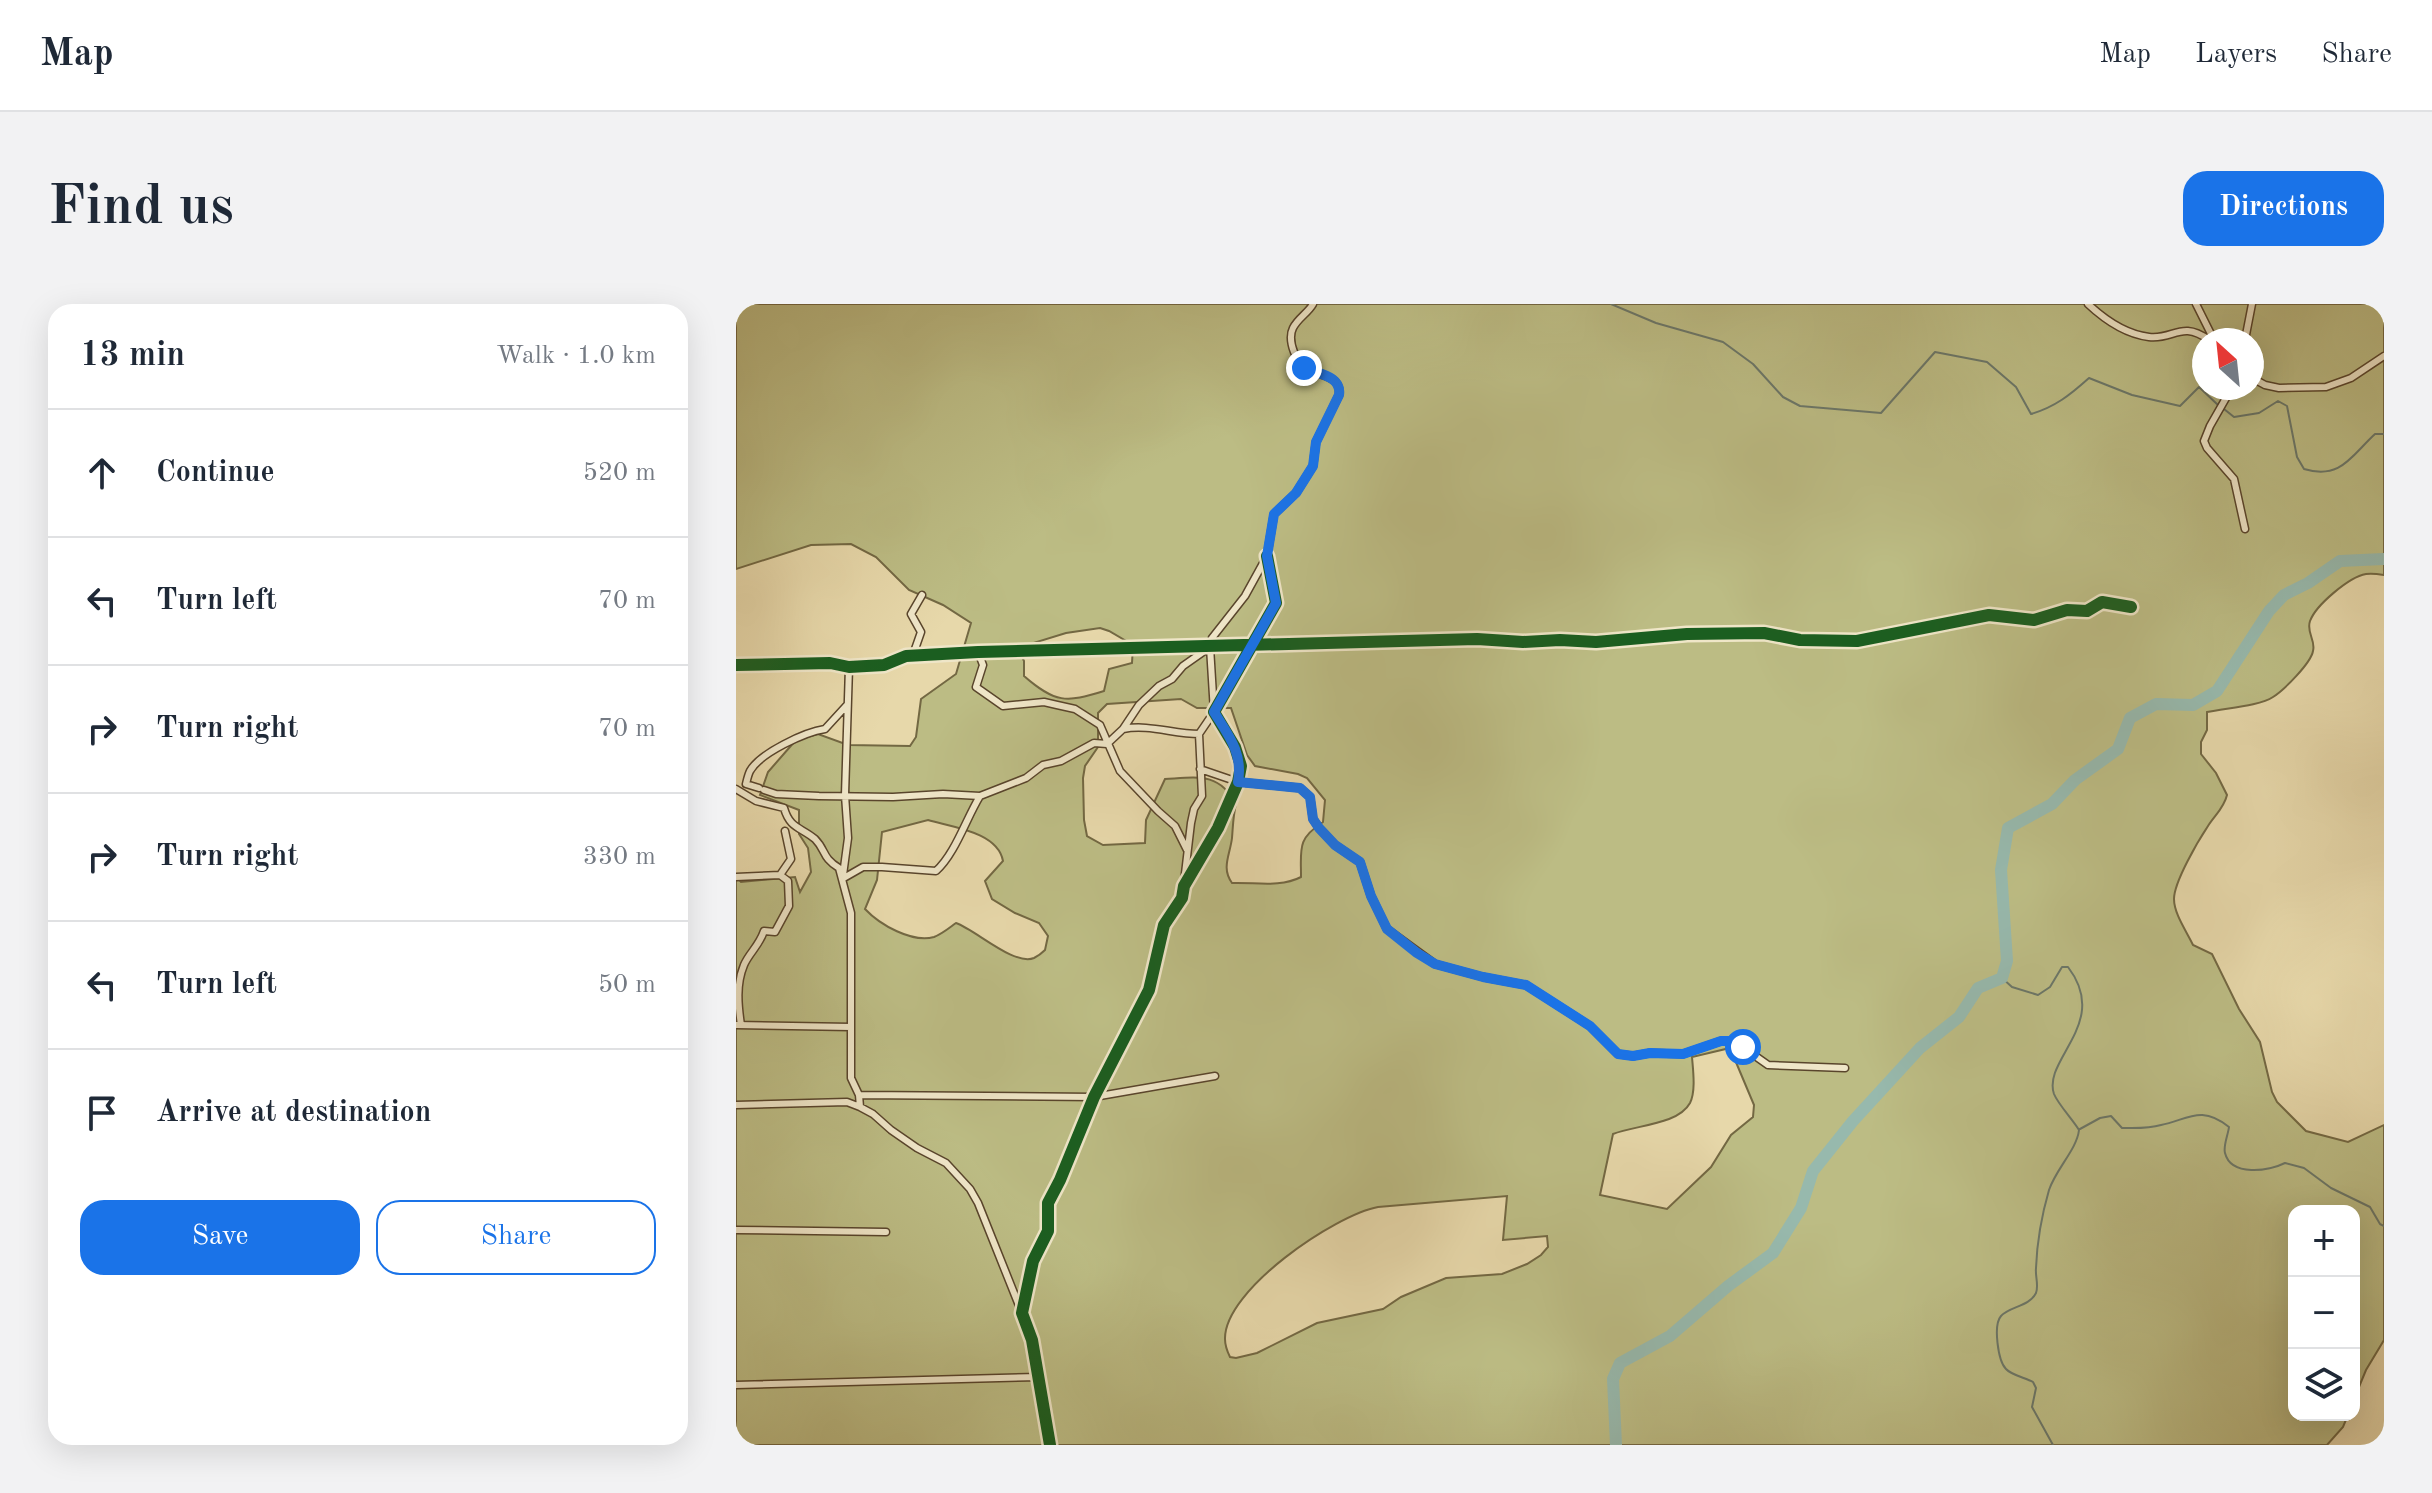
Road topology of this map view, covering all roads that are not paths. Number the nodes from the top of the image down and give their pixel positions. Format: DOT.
graph roads {
  1 [pos="1313,304"];
  2 [pos="2088,304"];
  3 [pos="2196,304"];
  4 [pos="2252,304"];
  5 [pos="2206,328"];
  6 [pos="2247,328"];
  7 [pos="2192,331"];
  8 [pos="2384,356"];
  9 [pos="2264,384"];
  10 [pos="2225,400"];
  11 [pos="2245,529"];
  12 [pos="1267,556"];
  13 [pos="922,595"];
  14 [pos="2131,607"];
  15 [pos="1253,645"];
  16 [pos="1210,647"];
  17 [pos="978,652"];
  18 [pos="906,656"];
  19 [pos="736,665"];
  20 [pos="849,667"];
  21 [pos="848,704"];
  22 [pos="1214,712"];
  23 [pos="1123,729"];
  24 [pos="1199,734"];
  25 [pos="1107,744"];
  26 [pos="1200,769"];
  27 [pos="1238,782"];
  28 [pos="736,789"];
  29 [pos="845,795"];
  30 [pos="980,796"];
  31 [pos="785,831"];
  32 [pos="1187,850"];
  33 [pos="780,875"];
  34 [pos="736,877"];
  35 [pos="842,879"];
  36 [pos="1184,886"];
  37 [pos="738,1025"];
  38 [pos="851,1027"];
  39 [pos="1845,1068"];
  40 [pos="1215,1076"];
  41 [pos="859,1095"];
  42 [pos="1094,1097"];
  43 [pos="736,1105"];
  44 [pos="860,1107"];
  45 [pos="736,1230"];
  46 [pos="886,1232"];
  47 [pos="1022,1313"];
  48 [pos="1039,1377"];
  49 [pos="736,1385"];
  50 [pos="1050,1445"];
  1 -- 12 [label="street"];
  2 -- 7 [label="street"];
  3 -- 5 [label="street"];
  4 -- 6 [label="street"];
  8 -- 9 [label="street"];
  10 -- 11 [label="street"];
  12 -- 15 [label="street"];
  12 -- 16 [label="street"];
  13 -- 18 [label="street"];
  14 -- 15 [label="street"];
  15 -- 16 [label="street"];
  15 -- 22 [label="street"];
  16 -- 17 [label="street"];
  16 -- 22 [label="street"];
  16 -- 23 [label="street"];
  17 -- 18 [label="street"];
  17 -- 25 [label="street"];
  18 -- 20 [label="street"];
  19 -- 20 [label="street"];
  20 -- 21 [label="street"];
  21 -- 29 [label="street"];
  21 -- 29 [label="street"];
  22 -- 24 [label="street"];
  22 -- 27 [label="street"];
  23 -- 24 [label="street"];
  23 -- 25 [label="street"];
  24 -- 26 [label="street"];
  25 -- 30 [label="street"];
  25 -- 32 [label="street"];
  26 -- 27 [label="street"];
  26 -- 32 [label="street"];
  27 -- 36 [label="street"];
  27 -- 39 [label="street"];
  28 -- 35 [label="street"];
  29 -- 30 [label="street"];
  29 -- 35 [label="street"];
  30 -- 35 [label="street"];
  31 -- 33 [label="street"];
  32 -- 36 [label="street"];
  33 -- 34 [label="street"];
  33 -- 37 [label="street"];
  35 -- 38 [label="street"];
  36 -- 42 [label="street"];
  37 -- 38 [label="street"];
  38 -- 41 [label="street"];
  40 -- 42 [label="street"];
  41 -- 42 [label="street"];
  41 -- 44 [label="street"];
  42 -- 47 [label="street"];
  43 -- 44 [label="street"];
  44 -- 47 [label="street"];
  45 -- 46 [label="street"];
  47 -- 48 [label="street"];
  48 -- 49 [label="street"];
  48 -- 50 [label="street"];
}
